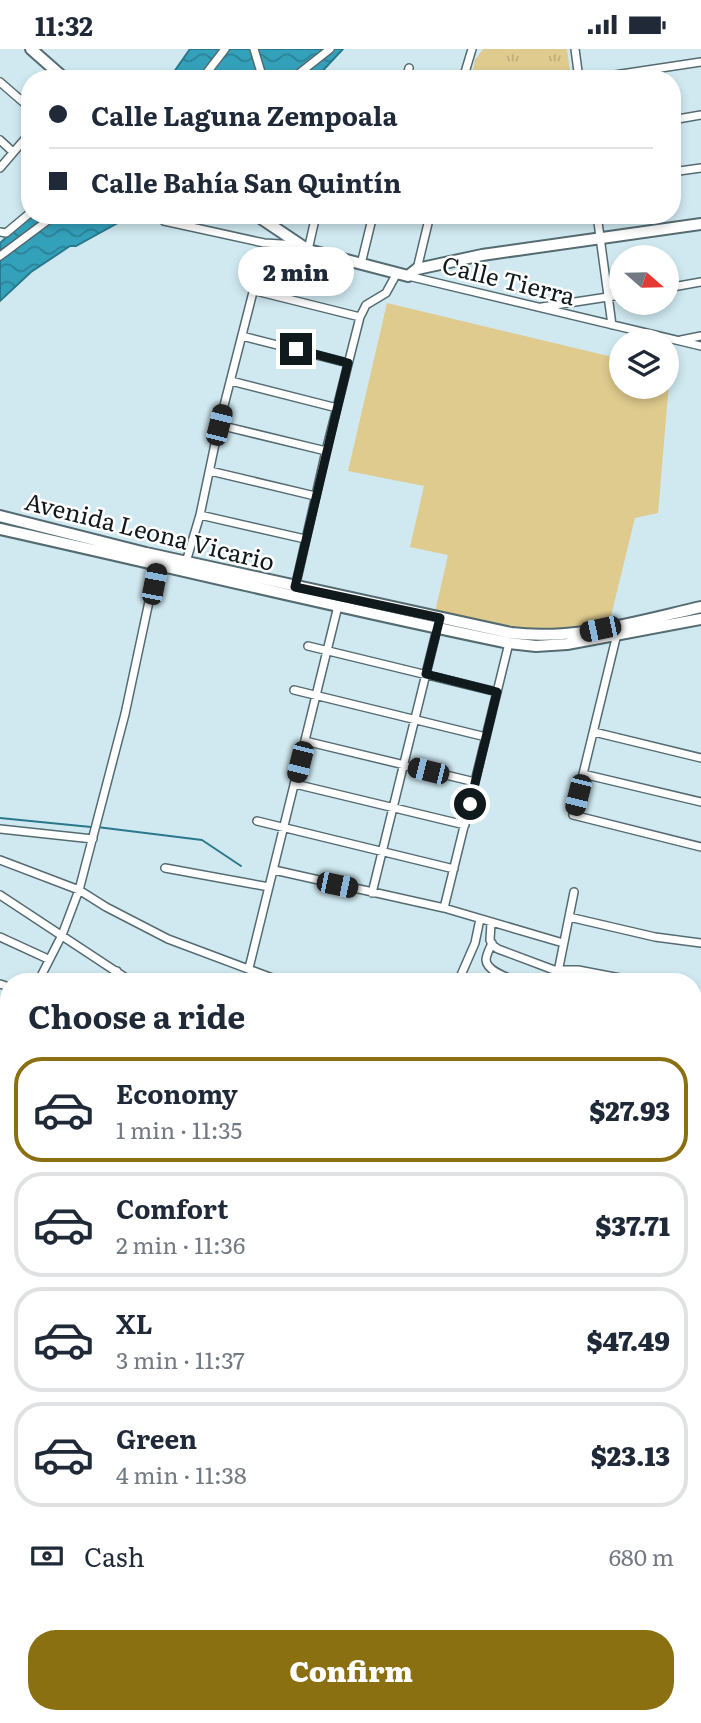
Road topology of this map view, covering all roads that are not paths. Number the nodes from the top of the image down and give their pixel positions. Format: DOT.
graph roads {
  1 [pos="31,49"];
  2 [pos="225,49"];
  3 [pos="254,49"];
  4 [pos="330,49"];
  5 [pos="472,49"];
  6 [pos="575,49"];
  7 [pos="701,62"];
  8 [pos="55,70"];
  9 [pos="209,70"];
  10 [pos="260,70"];
  11 [pos="303,70"];
  12 [pos="466,70"];
  13 [pos="578,70"];
  14 [pos="648,70"];
  15 [pos="0,82"];
  16 [pos="21,101"];
  17 [pos="701,115"];
  18 [pos="681,118"];
  19 [pos="0,140"];
  20 [pos="21,143"];
  21 [pos="13,152"];
  22 [pos="701,167"];
  23 [pos="0,168"];
  24 [pos="681,170"];
  25 [pos="21,220"];
  26 [pos="43,224"];
  27 [pos="178,224"];
  28 [pos="269,224"];
  29 [pos="312,224"];
  30 [pos="371,224"];
  31 [pos="427,224"];
  32 [pos="598,224"];
  33 [pos="701,225"];
  34 [pos="0,232"];
  35 [pos="600,237"];
  36 [pos="303,247"];
  37 [pos="0,256"];
  38 [pos="361,264"];
  39 [pos="408,273"];
  40 [pos="701,282"];
  41 [pos="679,286"];
  42 [pos="608,297"];
  43 [pos="539,308"];
  44 [pos="360,317"];
  45 [pos="612,325"];
  46 [pos="629,329"];
  47 [pos="242,336"];
  48 [pos="701,336"];
  49 [pos="679,340"];
  50 [pos="679,340"];
  51 [pos="701,346"];
  52 [pos="348,363"];
  53 [pos="231,381"];
  54 [pos="337,408"];
  55 [pos="219,425"];
  56 [pos="326,451"];
  57 [pos="210,471"];
  58 [pos="315,496"];
  59 [pos="200,515"];
  60 [pos="0,516"];
  61 [pos="0,529"];
  62 [pos="305,539"];
  63 [pos="186,562"];
  64 [pos="158,564"];
  65 [pos="294,592"];
  66 [pos="338,606"];
  67 [pos="701,607"];
  68 [pos="701,619"];
  69 [pos="439,623"];
  70 [pos="617,634"];
  71 [pos="509,643"];
  72 [pos="308,646"];
  73 [pos="328,651"];
  74 [pos="426,674"];
  75 [pos="294,690"];
  76 [pos="497,692"];
  77 [pos="316,696"];
  78 [pos="415,720"];
  79 [pos="593,732"];
  80 [pos="486,737"];
  81 [pos="305,741"];
  82 [pos="701,758"];
  83 [pos="404,765"];
  84 [pos="583,774"];
  85 [pos="475,782"];
  86 [pos="295,784"];
  87 [pos="701,802"];
  88 [pos="393,808"];
  89 [pos="257,821"];
  90 [pos="465,825"];
  91 [pos="284,828"];
  92 [pos="0,829"];
  93 [pos="93,839"];
  94 [pos="701,847"];
  95 [pos="383,852"];
  96 [pos="0,860"];
  97 [pos="165,868"];
  98 [pos="454,869"];
  99 [pos="274,870"];
  100 [pos="269,887"];
  101 [pos="79,890"];
  102 [pos="574,892"];
  103 [pos="372,893"];
  104 [pos="0,895"];
  105 [pos="444,908"];
  106 [pos="569,917"];
  107 [pos="480,919"];
  108 [pos="491,923"];
  109 [pos="62,935"];
  110 [pos="0,937"];
  111 [pos="492,943"];
  112 [pos="563,943"];
  113 [pos="701,943"];
  114 [pos="48,959"];
  115 [pos="249,968"];
  116 [pos="559,970"];
  117 [pos="117,971"];
  118 [pos="42,973"];
  119 [pos="120,973"];
  120 [pos="261,973"];
  121 [pos="462,973"];
  122 [pos="500,973"];
  123 [pos="558,973"];
  124 [pos="594,973"];
  1 -- 8 [label="street"];
  2 -- 9 [label="street"];
  3 -- 10 [label="street"];
  4 -- 11 [label="street"];
  5 -- 12 [label="street"];
  6 -- 13 [label="street"];
  7 -- 14 [label="street"];
  15 -- 16 [label="street"];
  17 -- 18 [label="street"];
  19 -- 21 [label="street"];
  20 -- 21 [label="street"];
  21 -- 23 [label="street"];
  22 -- 24 [label="street"];
  25 -- 34 [label="street"];
  26 -- 37 [label="street"];
  27 -- 36 [label="street"];
  28 -- 36 [label="street"];
  29 -- 36 [label="street"];
  30 -- 38 [label="street"];
  31 -- 39 [label="street"];
  32 -- 35 [label="street"];
  33 -- 35 [label="street"];
  35 -- 39 [label="street"];
  35 -- 42 [label="street"];
  36 -- 38 [label="street, Calle Tierra"];
  38 -- 39 [label="street, Calle Tierra"];
  39 -- 43 [label="street, Calle Tierra"];
  39 -- 44 [label="street"];
  40 -- 41 [label="street"];
  42 -- 43 [label="street"];
  42 -- 45 [label="street"];
  43 -- 45 [label="street, Calle Tierra"];
  44 -- 47 [label="street"];
  44 -- 52 [label="street"];
  45 -- 46 [label="street, Calle Tierra"];
  47 -- 52 [label="street"];
  47 -- 53 [label="street"];
  48 -- 49 [label="street"];
  50 -- 51 [label="street, Calle Tierra"];
  52 -- 54 [label="street"];
  53 -- 54 [label="street"];
  53 -- 55 [label="street"];
  54 -- 56 [label="street"];
  55 -- 56 [label="street"];
  55 -- 57 [label="street"];
  56 -- 58 [label="street"];
  57 -- 58 [label="street"];
  57 -- 59 [label="street"];
  58 -- 62 [label="street"];
  59 -- 62 [label="street"];
  59 -- 63 [label="street"];
  60 -- 63 [label="street, Avenida Leona Vicario"];
  61 -- 64 [label="street, Avenida Leona Vicario"];
  62 -- 65 [label="street"];
  63 -- 65 [label="street, Avenida Leona Vicario"];
  64 -- 65 [label="street, Avenida Leona Vicario"];
  64 -- 93 [label="street"];
  65 -- 66 [label="street, Avenida Leona Vicario"];
  65 -- 69 [label="street, Avenida Leona Vicario"];
  66 -- 69 [label="street, Avenida Leona Vicario"];
  66 -- 73 [label="street"];
  67 -- 69 [label="street, Avenida Leona Vicario"];
  68 -- 70 [label="street, Avenida Leona Vicario"];
  69 -- 71 [label="street, Avenida Leona Vicario"];
  69 -- 74 [label="street"];
  70 -- 71 [label="street, Avenida Leona Vicario"];
  70 -- 79 [label="street"];
  71 -- 76 [label="street"];
  72 -- 73 [label="street"];
  73 -- 74 [label="street"];
  73 -- 77 [label="street"];
  74 -- 76 [label="street"];
  74 -- 78 [label="street"];
  75 -- 77 [label="street"];
  76 -- 80 [label="street"];
  77 -- 78 [label="street"];
  77 -- 81 [label="street"];
  78 -- 80 [label="street"];
  78 -- 83 [label="street"];
  79 -- 82 [label="street"];
  79 -- 84 [label="street"];
  80 -- 85 [label="street"];
  81 -- 83 [label="street"];
  81 -- 86 [label="street"];
  83 -- 85 [label="street"];
  83 -- 88 [label="street"];
  84 -- 87 [label="street"];
  84 -- 94 [label="street"];
  85 -- 90 [label="street"];
  86 -- 88 [label="street"];
  86 -- 91 [label="street"];
  88 -- 90 [label="street"];
  88 -- 95 [label="street"];
  89 -- 91 [label="street"];
  90 -- 98 [label="street"];
  91 -- 95 [label="street"];
  91 -- 99 [label="street"];
  92 -- 93 [label="street"];
  93 -- 101 [label="street"];
  95 -- 98 [label="street"];
  95 -- 103 [label="street"];
  96 -- 101 [label="street"];
  97 -- 100 [label="street"];
  98 -- 105 [label="street"];
  99 -- 100 [label="street"];
  99 -- 103 [label="street"];
  100 -- 115 [label="street"];
  101 -- 109 [label="street"];
  101 -- 115 [label="street"];
  102 -- 106 [label="street"];
  103 -- 105 [label="street"];
  104 -- 109 [label="street"];
  105 -- 107 [label="street"];
  106 -- 112 [label="street"];
  106 -- 113 [label="street"];
  107 -- 108 [label="street"];
  107 -- 121 [label="street"];
  108 -- 111 [label="street"];
  108 -- 112 [label="street"];
  109 -- 114 [label="street"];
  109 -- 117 [label="street"];
  110 -- 114 [label="street"];
  111 -- 116 [label="street"];
  111 -- 122 [label="street"];
  112 -- 116 [label="street"];
  114 -- 118 [label="street"];
  115 -- 120 [label="street"];
  116 -- 123 [label="street"];
  116 -- 124 [label="street"];
  117 -- 119 [label="street"];
}
